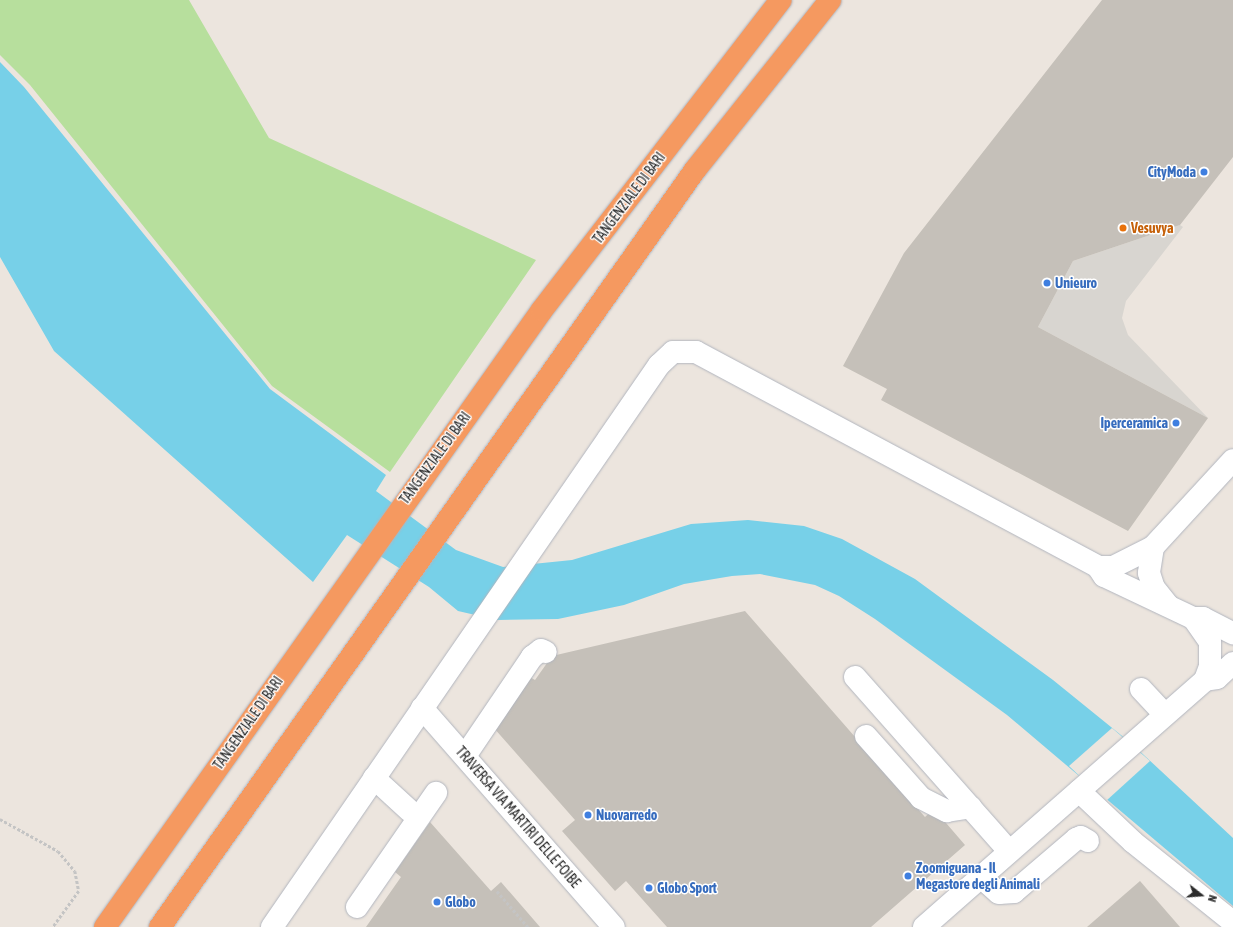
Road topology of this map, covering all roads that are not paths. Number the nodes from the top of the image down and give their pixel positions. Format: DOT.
graph roads {
  1 [pos="781,0"];
  2 [pos="830,0"];
  3 [pos="1233,460"];
  4 [pos="1152,546"];
  5 [pos="1098,567"];
  6 [pos="1168,605"];
  7 [pos="1193,618"];
  8 [pos="1233,632"];
  9 [pos="546,652"];
  10 [pos="1233,663"];
  11 [pos="855,677"];
  12 [pos="1205,680"];
  13 [pos="1141,689"];
  14 [pos="422,708"];
  15 [pos="1165,716"];
  16 [pos="866,736"];
  17 [pos="465,756"];
  18 [pos="374,778"];
  19 [pos="1083,787"];
  20 [pos="436,793"];
  21 [pos="971,807"];
  22 [pos="410,811"];
  23 [pos="1088,841"];
  24 [pos="1009,851"];
  25 [pos="981,877"];
  26 [pos="357,907"];
  27 [pos="1233,922"];
  28 [pos="164,923"];
  29 [pos="105,927"];
  30 [pos="272,927"];
  31 [pos="614,927"];
  32 [pos="924,927"];
  1 -- 29 [label="highway, TANGENZIALE DI BARI"];
  2 -- 28 [label="highway"];
  3 -- 4 [label="street"];
  4 -- 5 [label="street"];
  4 -- 6 [label="street"];
  5 -- 6 [label="street"];
  5 -- 14 [label="street"];
  6 -- 7 [label="street"];
  7 -- 8 [label="street"];
  7 -- 12 [label="street"];
  9 -- 17 [label="street"];
  10 -- 12 [label="street"];
  11 -- 21 [label="street"];
  12 -- 15 [label="street"];
  13 -- 15 [label="street"];
  14 -- 17 [label="street, TRAVERSA VIA MARTIRI DELLE FOIBE"];
  14 -- 18 [label="street"];
  15 -- 19 [label="street"];
  16 -- 21 [label="street"];
  17 -- 31 [label="street, TRAVERSA VIA MARTIRI DELLE FOIBE"];
  18 -- 22 [label="street"];
  18 -- 30 [label="street"];
  19 -- 24 [label="street"];
  19 -- 27 [label="street"];
  20 -- 26 [label="street"];
  21 -- 24 [label="street"];
  23 -- 25 [label="street"];
  24 -- 25 [label="street"];
  25 -- 32 [label="street"];
}
